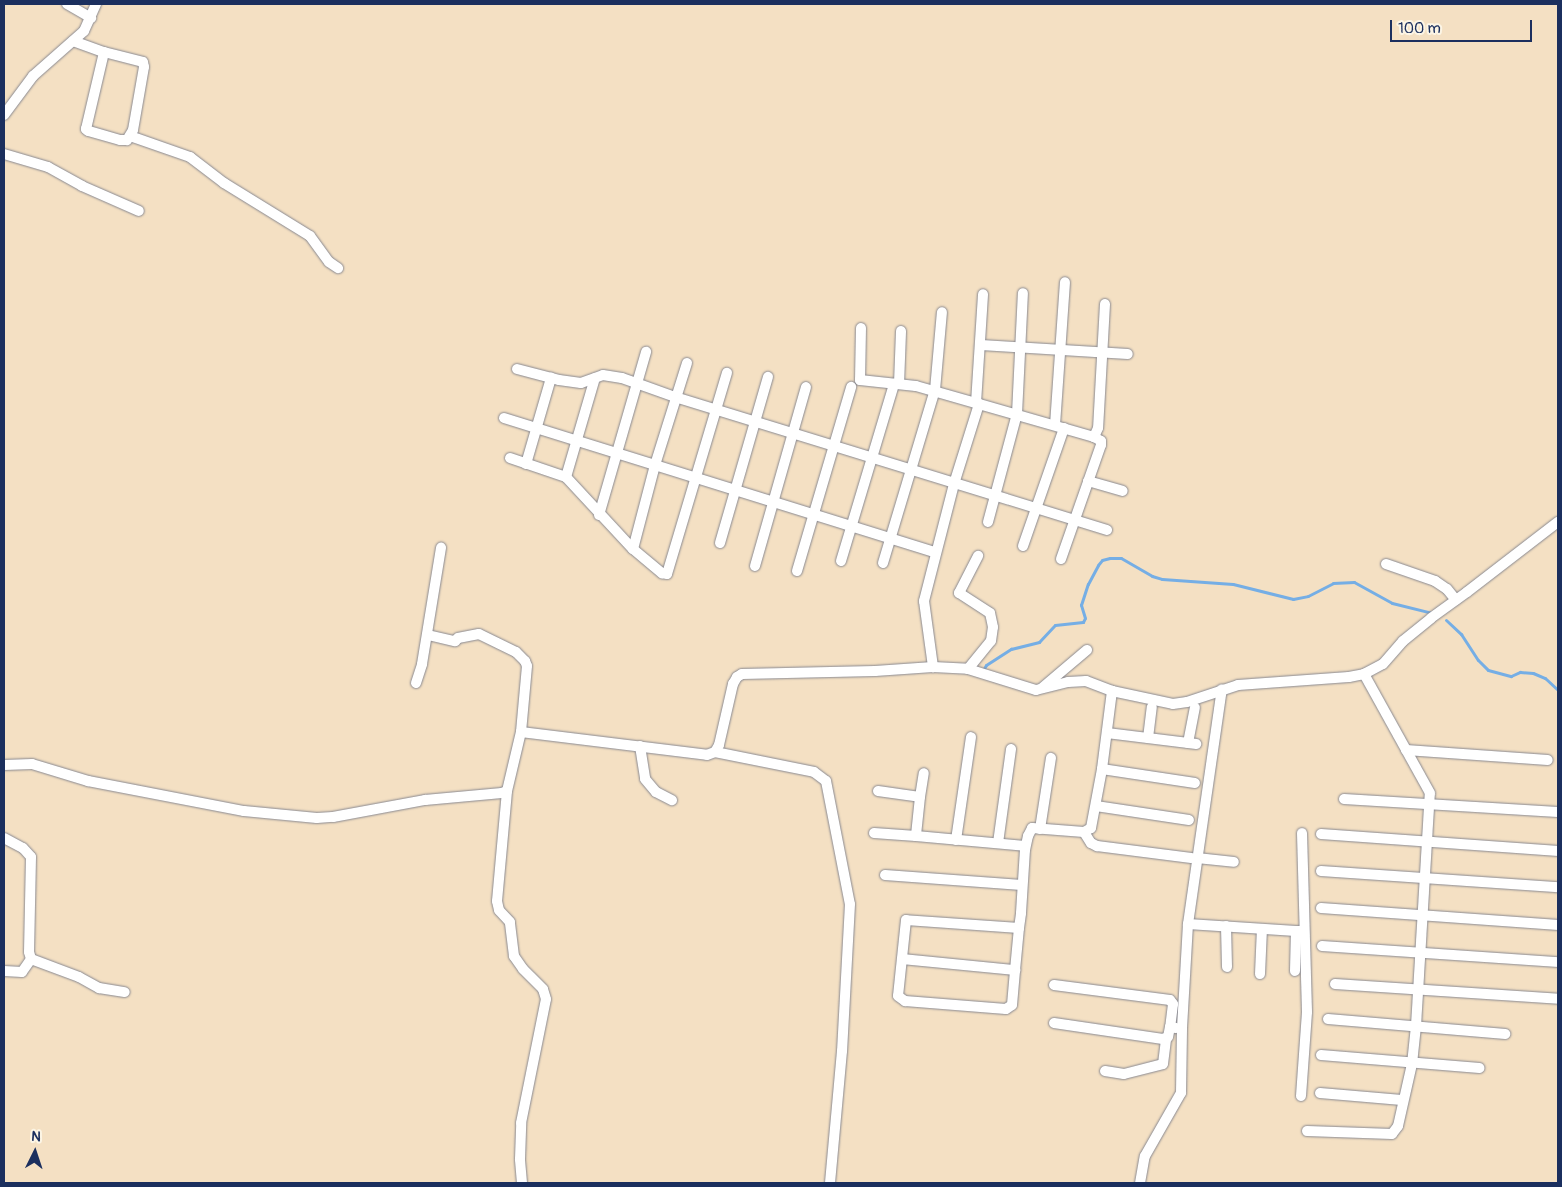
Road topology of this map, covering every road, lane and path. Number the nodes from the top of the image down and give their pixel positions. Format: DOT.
graph roads {
  1 [pos="67,4"];
  2 [pos="96,4"];
  3 [pos="91,18"];
  4 [pos="73,41"];
  5 [pos="104,52"];
  6 [pos="4,115"];
  7 [pos="130,136"];
  8 [pos="4,154"];
  9 [pos="139,211"];
  10 [pos="338,268"];
  11 [pos="1066,282"];
  12 [pos="1023,293"];
  13 [pos="983,294"];
  14 [pos="1105,304"];
  15 [pos="942,312"];
  16 [pos="861,328"];
  17 [pos="900,331"];
  18 [pos="981,345"];
  19 [pos="1021,348"];
  20 [pos="1062,350"];
  21 [pos="646,352"];
  22 [pos="1102,353"];
  23 [pos="1128,354"];
  24 [pos="687,363"];
  25 [pos="517,370"];
  26 [pos="727,373"];
  27 [pos="768,377"];
  28 [pos="551,378"];
  29 [pos="595,378"];
  30 [pos="636,382"];
  31 [pos="897,384"];
  32 [pos="806,387"];
  33 [pos="851,387"];
  34 [pos="935,390"];
  35 [pos="675,397"];
  36 [pos="977,403"];
  37 [pos="716,410"];
  38 [pos="1017,414"];
  39 [pos="504,418"];
  40 [pos="756,422"];
  41 [pos="1060,426"];
  42 [pos="536,429"];
  43 [pos="794,434"];
  44 [pos="1094,437"];
  45 [pos="578,441"];
  46 [pos="832,446"];
  47 [pos="617,453"];
  48 [pos="510,458"];
  49 [pos="872,458"];
  50 [pos="526,464"];
  51 [pos="655,465"];
  52 [pos="912,469"];
  53 [pos="566,477"];
  54 [pos="695,477"];
  55 [pos="1088,481"];
  56 [pos="954,484"];
  57 [pos="734,490"];
  58 [pos="1123,491"];
  59 [pos="995,496"];
  60 [pos="774,502"];
  61 [pos="1035,508"];
  62 [pos="813,514"];
  63 [pos="599,515"];
  64 [pos="1074,519"];
  65 [pos="988,522"];
  66 [pos="1558,522"];
  67 [pos="852,527"];
  68 [pos="1107,530"];
  69 [pos="891,538"];
  70 [pos="720,543"];
  71 [pos="1023,546"];
  72 [pos="441,548"];
  73 [pos="633,549"];
  74 [pos="935,552"];
  75 [pos="978,556"];
  76 [pos="1062,559"];
  77 [pos="841,561"];
  78 [pos="883,562"];
  79 [pos="1386,564"];
  80 [pos="755,566"];
  81 [pos="797,571"];
  82 [pos="1456,600"];
  83 [pos="428,635"];
  84 [pos="1087,650"];
  85 [pos="933,667"];
  86 [pos="968,669"];
  87 [pos="1364,674"];
  88 [pos="416,683"];
  89 [pos="1222,689"];
  90 [pos="1041,690"];
  91 [pos="1112,691"];
  92 [pos="1152,707"];
  93 [pos="1195,708"];
  94 [pos="521,732"];
  95 [pos="1107,732"];
  96 [pos="971,737"];
  97 [pos="1148,738"];
  98 [pos="640,746"];
  99 [pos="1011,749"];
  100 [pos="1406,750"];
  101 [pos="715,752"];
  102 [pos="1051,758"];
  103 [pos="1548,760"];
  104 [pos="4,765"];
  105 [pos="1102,769"];
  106 [pos="924,773"];
  107 [pos="1195,783"];
  108 [pos="507,791"];
  109 [pos="878,791"];
  110 [pos="920,797"];
  111 [pos="1344,799"];
  112 [pos="672,800"];
  113 [pos="1430,803"];
  114 [pos="1096,806"];
  115 [pos="1558,812"];
  116 [pos="1189,820"];
  117 [pos="1040,828"];
  118 [pos="1084,832"];
  119 [pos="874,833"];
  120 [pos="1302,833"];
  121 [pos="1321,834"];
  122 [pos="916,836"];
  123 [pos="4,838"];
  124 [pos="956,840"];
  125 [pos="1428,841"];
  126 [pos="998,843"];
  127 [pos="1025,846"];
  128 [pos="1558,851"];
  129 [pos="1194,858"];
  130 [pos="1234,862"];
  131 [pos="1321,871"];
  132 [pos="885,875"];
  133 [pos="1424,879"];
  134 [pos="1022,885"];
  135 [pos="1558,887"];
  136 [pos="1321,908"];
  137 [pos="1422,916"];
  138 [pos="1188,924"];
  139 [pos="1558,925"];
  140 [pos="1226,926"];
  141 [pos="1019,928"];
  142 [pos="1262,929"];
  143 [pos="1300,931"];
  144 [pos="1322,946"];
  145 [pos="1420,952"];
  146 [pos="902,959"];
  147 [pos="31,960"];
  148 [pos="1558,962"];
  149 [pos="1227,967"];
  150 [pos="1015,970"];
  151 [pos="1295,970"];
  152 [pos="4,971"];
  153 [pos="1260,974"];
  154 [pos="1054,984"];
  155 [pos="1335,984"];
  156 [pos="1418,989"];
  157 [pos="124,992"];
  158 [pos="1558,1000"];
  159 [pos="1328,1019"];
  160 [pos="1054,1023"];
  161 [pos="1416,1026"];
  162 [pos="1170,1028"];
  163 [pos="1182,1028"];
  164 [pos="1505,1034"];
  165 [pos="1166,1039"];
  166 [pos="1321,1055"];
  167 [pos="1412,1064"];
  168 [pos="1479,1068"];
  169 [pos="1105,1071"];
  170 [pos="1320,1093"];
  171 [pos="1301,1096"];
  172 [pos="1402,1100"];
  173 [pos="1307,1131"];
  174 [pos="522,1183"];
  175 [pos="830,1183"];
  176 [pos="1140,1183"];
  1 -- 3 [label="street"];
  2 -- 3 [label="street"];
  3 -- 4 [label="street"];
  4 -- 5 [label="street"];
  4 -- 6 [label="street"];
  5 -- 7 [label="street"];
  5 -- 7 [label="street"];
  7 -- 10 [label="street"];
  8 -- 9 [label="street"];
  11 -- 20 [label="street"];
  12 -- 19 [label="street"];
  13 -- 18 [label="street"];
  14 -- 22 [label="street"];
  15 -- 34 [label="street"];
  16 -- 31 [label="street"];
  17 -- 31 [label="street"];
  18 -- 19 [label="street"];
  18 -- 36 [label="street"];
  19 -- 20 [label="street"];
  19 -- 38 [label="street"];
  20 -- 22 [label="street"];
  20 -- 41 [label="street"];
  21 -- 30 [label="street"];
  22 -- 23 [label="street"];
  22 -- 44 [label="street"];
  24 -- 35 [label="street"];
  25 -- 28 [label="street"];
  26 -- 37 [label="street"];
  27 -- 40 [label="street"];
  28 -- 29 [label="street"];
  28 -- 42 [label="street"];
  29 -- 30 [label="street"];
  29 -- 45 [label="street"];
  30 -- 35 [label="street"];
  30 -- 47 [label="street"];
  31 -- 34 [label="street"];
  31 -- 49 [label="street"];
  32 -- 43 [label="street"];
  33 -- 46 [label="street"];
  34 -- 36 [label="street"];
  34 -- 52 [label="street"];
  35 -- 37 [label="street"];
  35 -- 51 [label="street"];
  36 -- 38 [label="street"];
  36 -- 56 [label="street"];
  37 -- 40 [label="street"];
  37 -- 54 [label="street"];
  38 -- 41 [label="street"];
  38 -- 59 [label="street"];
  39 -- 42 [label="street"];
  40 -- 43 [label="street"];
  40 -- 57 [label="street"];
  41 -- 44 [label="street"];
  41 -- 61 [label="street"];
  42 -- 45 [label="street"];
  42 -- 50 [label="street"];
  43 -- 46 [label="street"];
  43 -- 60 [label="street"];
  44 -- 55 [label="street"];
  45 -- 47 [label="street"];
  45 -- 53 [label="street"];
  46 -- 49 [label="street"];
  46 -- 62 [label="street"];
  47 -- 51 [label="street"];
  47 -- 63 [label="street"];
  48 -- 50 [label="street"];
  49 -- 52 [label="street"];
  49 -- 67 [label="street"];
  50 -- 53 [label="street"];
  51 -- 54 [label="street"];
  51 -- 73 [label="street"];
  52 -- 56 [label="street"];
  52 -- 69 [label="street"];
  53 -- 63 [label="street"];
  54 -- 57 [label="street"];
  54 -- 73 [label="street"];
  55 -- 58 [label="street"];
  55 -- 64 [label="street"];
  56 -- 59 [label="street"];
  56 -- 74 [label="street"];
  57 -- 60 [label="street"];
  57 -- 70 [label="street"];
  59 -- 61 [label="street"];
  59 -- 65 [label="street"];
  60 -- 62 [label="street"];
  60 -- 80 [label="street"];
  61 -- 64 [label="street"];
  61 -- 71 [label="street"];
  62 -- 67 [label="street"];
  62 -- 81 [label="street"];
  63 -- 73 [label="street"];
  64 -- 68 [label="street"];
  64 -- 76 [label="street"];
  66 -- 82 [label="street"];
  67 -- 69 [label="street"];
  67 -- 77 [label="street"];
  69 -- 74 [label="street"];
  69 -- 78 [label="street"];
  72 -- 83 [label="street"];
  74 -- 85 [label="street"];
  75 -- 86 [label="street"];
  79 -- 82 [label="street"];
  82 -- 87 [label="street"];
  83 -- 88 [label="street"];
  83 -- 94 [label="street"];
  84 -- 90 [label="street"];
  85 -- 86 [label="street"];
  85 -- 101 [label="street"];
  86 -- 90 [label="street"];
  87 -- 89 [label="street"];
  87 -- 100 [label="street"];
  89 -- 91 [label="street"];
  89 -- 129 [label="street"];
  90 -- 91 [label="street"];
  91 -- 95 [label="street"];
  92 -- 97 [label="street"];
  93 -- 97 [label="street"];
  94 -- 98 [label="street"];
  94 -- 108 [label="street"];
  95 -- 97 [label="street"];
  95 -- 105 [label="street"];
  96 -- 124 [label="street"];
  98 -- 101 [label="street"];
  98 -- 112 [label="street"];
  99 -- 126 [label="street"];
  100 -- 103 [label="street"];
  100 -- 113 [label="street"];
  101 -- 175 [label="street"];
  102 -- 117 [label="street"];
  104 -- 108 [label="street"];
  105 -- 107 [label="street"];
  105 -- 114 [label="street"];
  106 -- 110 [label="street"];
  108 -- 174 [label="street"];
  109 -- 110 [label="street"];
  110 -- 122 [label="street"];
  111 -- 113 [label="street"];
  113 -- 115 [label="street"];
  113 -- 125 [label="street"];
  114 -- 116 [label="street"];
  114 -- 118 [label="street"];
  117 -- 118 [label="street"];
  117 -- 127 [label="street"];
  118 -- 129 [label="street"];
  119 -- 122 [label="street"];
  120 -- 143 [label="street"];
  121 -- 125 [label="street"];
  122 -- 124 [label="street"];
  123 -- 147 [label="street"];
  124 -- 126 [label="street"];
  125 -- 128 [label="street"];
  125 -- 133 [label="street"];
  126 -- 127 [label="street"];
  127 -- 134 [label="street"];
  129 -- 130 [label="street"];
  129 -- 138 [label="street"];
  131 -- 133 [label="street"];
  132 -- 134 [label="street"];
  133 -- 135 [label="street"];
  133 -- 137 [label="street"];
  134 -- 141 [label="street"];
  136 -- 137 [label="street"];
  137 -- 139 [label="street"];
  137 -- 145 [label="street"];
  138 -- 140 [label="street"];
  138 -- 163 [label="street"];
  140 -- 142 [label="street"];
  140 -- 149 [label="street"];
  141 -- 146 [label="street"];
  141 -- 150 [label="street"];
  142 -- 143 [label="street"];
  142 -- 153 [label="street"];
  143 -- 151 [label="street"];
  143 -- 171 [label="street"];
  144 -- 145 [label="street"];
  145 -- 148 [label="street"];
  145 -- 156 [label="street"];
  146 -- 150 [label="street"];
  146 -- 150 [label="street"];
  147 -- 152 [label="street"];
  147 -- 157 [label="street"];
  154 -- 162 [label="street"];
  155 -- 156 [label="street"];
  156 -- 158 [label="street"];
  156 -- 161 [label="street"];
  159 -- 161 [label="street"];
  160 -- 165 [label="street"];
  161 -- 164 [label="street"];
  161 -- 167 [label="street"];
  162 -- 163 [label="street"];
  162 -- 165 [label="street"];
  163 -- 176 [label="street"];
  165 -- 169 [label="street"];
  166 -- 167 [label="street"];
  167 -- 168 [label="street"];
  167 -- 172 [label="street"];
  170 -- 172 [label="street"];
  172 -- 173 [label="street"];
}
